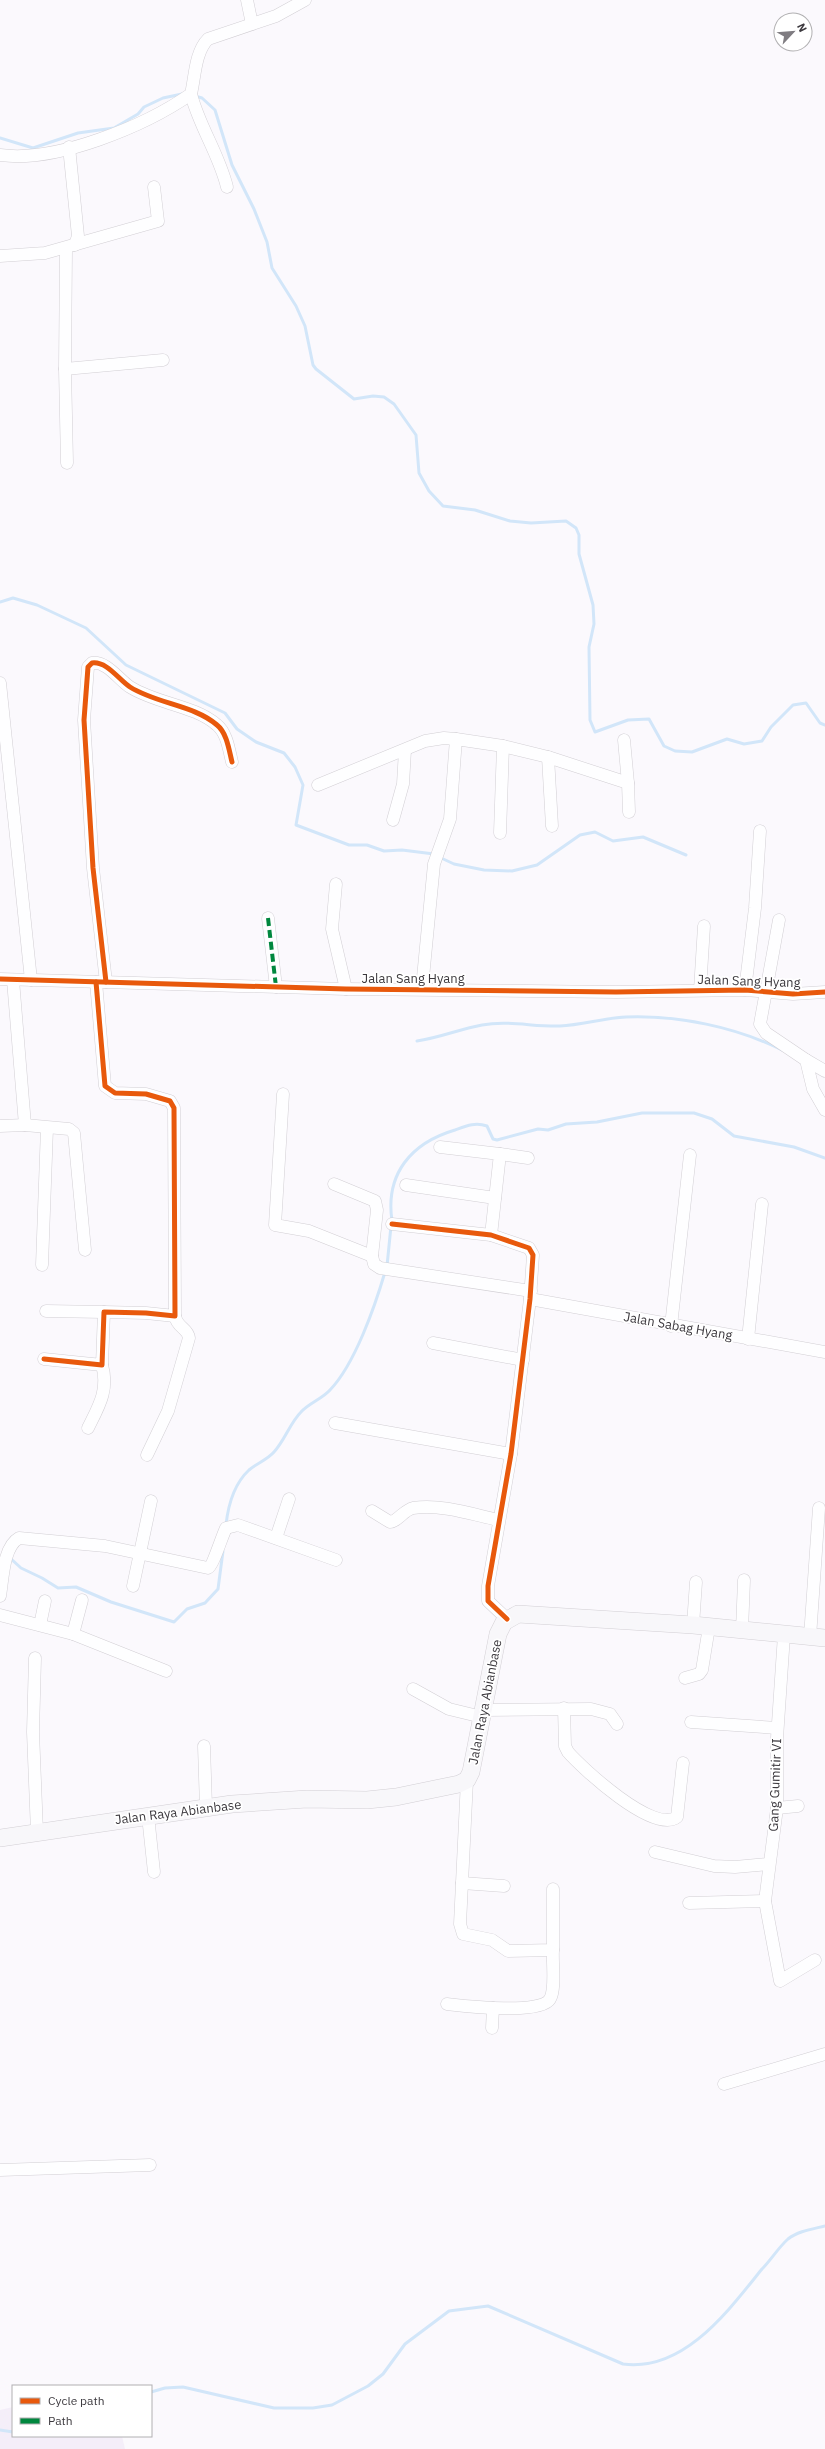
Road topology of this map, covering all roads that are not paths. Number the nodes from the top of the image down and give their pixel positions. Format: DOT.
graph roads {
  1 [pos="247,0"];
  2 [pos="305,0"];
  3 [pos="252,24"];
  4 [pos="191,94"];
  5 [pos="69,147"];
  6 [pos="0,155"];
  7 [pos="154,187"];
  8 [pos="227,187"];
  9 [pos="70,247"];
  10 [pos="0,256"];
  11 [pos="163,360"];
  12 [pos="65,369"];
  13 [pos="67,463"];
  14 [pos="0,684"];
  15 [pos="456,739"];
  16 [pos="624,740"];
  17 [pos="503,746"];
  18 [pos="405,750"];
  19 [pos="548,757"];
  20 [pos="232,762"];
  21 [pos="628,783"];
  22 [pos="318,785"];
  23 [pos="629,812"];
  24 [pos="393,820"];
  25 [pos="552,826"];
  26 [pos="760,831"];
  27 [pos="500,833"];
  28 [pos="336,884"];
  29 [pos="268,918"];
  30 [pos="779,920"];
  31 [pos="704,926"];
  32 [pos="0,980"];
  33 [pos="13,980"];
  34 [pos="31,980"];
  35 [pos="101,982"];
  36 [pos="276,987"];
  37 [pos="422,988"];
  38 [pos="346,989"];
  39 [pos="700,990"];
  40 [pos="746,990"];
  41 [pos="765,991"];
  42 [pos="825,992"];
  43 [pos="806,1060"];
  44 [pos="825,1071"];
  45 [pos="283,1094"];
  46 [pos="825,1110"];
  47 [pos="25,1125"];
  48 [pos="0,1126"];
  49 [pos="47,1128"];
  50 [pos="440,1147"];
  51 [pos="500,1154"];
  52 [pos="690,1155"];
  53 [pos="528,1158"];
  54 [pos="334,1184"];
  55 [pos="406,1185"];
  56 [pos="495,1198"];
  57 [pos="762,1204"];
  58 [pos="392,1224"];
  59 [pos="491,1235"];
  60 [pos="85,1250"];
  61 [pos="372,1256"];
  62 [pos="42,1265"];
  63 [pos="531,1295"];
  64 [pos="46,1311"];
  65 [pos="104,1312"];
  66 [pos="175,1316"];
  67 [pos="671,1326"];
  68 [pos="748,1339"];
  69 [pos="433,1343"];
  70 [pos="825,1352"];
  71 [pos="44,1359"];
  72 [pos="523,1360"];
  73 [pos="102,1365"];
  74 [pos="335,1423"];
  75 [pos="88,1428"];
  76 [pos="511,1454"];
  77 [pos="147,1455"];
  78 [pos="289,1499"];
  79 [pos="151,1501"];
  80 [pos="819,1508"];
  81 [pos="372,1511"];
  82 [pos="498,1520"];
  83 [pos="276,1538"];
  84 [pos="140,1555"];
  85 [pos="336,1560"];
  86 [pos="744,1580"];
  87 [pos="696,1582"];
  88 [pos="133,1586"];
  89 [pos="0,1596"];
  90 [pos="82,1600"];
  91 [pos="45,1601"];
  92 [pos="0,1615"];
  93 [pos="506,1619"];
  94 [pos="40,1625"];
  95 [pos="701,1626"];
  96 [pos="742,1630"];
  97 [pos="73,1634"];
  98 [pos="784,1635"];
  99 [pos="818,1638"];
  100 [pos="35,1658"];
  101 [pos="166,1671"];
  102 [pos="685,1678"];
  103 [pos="413,1689"];
  104 [pos="564,1708"];
  105 [pos="483,1713"];
  106 [pos="691,1722"];
  107 [pos="617,1724"];
  108 [pos="777,1728"];
  109 [pos="204,1746"];
  110 [pos="683,1763"];
  111 [pos="467,1780"];
  112 [pos="798,1806"];
  113 [pos="206,1807"];
  114 [pos="777,1808"];
  115 [pos="148,1816"];
  116 [pos="37,1832"];
  117 [pos="0,1838"];
  118 [pos="655,1852"];
  119 [pos="768,1864"];
  120 [pos="154,1872"];
  121 [pos="462,1883"];
  122 [pos="504,1886"];
  123 [pos="553,1889"];
  124 [pos="765,1901"];
  125 [pos="689,1903"];
  126 [pos="553,1950"];
  127 [pos="815,1960"];
  128 [pos="447,2004"];
  129 [pos="493,2008"];
  130 [pos="492,2028"];
  131 [pos="825,2054"];
  132 [pos="724,2084"];
  133 [pos="150,2165"];
  134 [pos="0,2170"];
  1 -- 3 [label="street"];
  2 -- 3 [label="street"];
  3 -- 4 [label="street"];
  4 -- 5 [label="street"];
  4 -- 8 [label="street"];
  5 -- 6 [label="street"];
  5 -- 9 [label="street"];
  7 -- 9 [label="street"];
  9 -- 10 [label="street"];
  9 -- 12 [label="street"];
  11 -- 12 [label="street"];
  12 -- 13 [label="street"];
  14 -- 34 [label="street"];
  15 -- 17 [label="street"];
  15 -- 18 [label="street"];
  15 -- 37 [label="street"];
  16 -- 21 [label="street"];
  17 -- 19 [label="street"];
  17 -- 27 [label="street"];
  18 -- 22 [label="street"];
  18 -- 24 [label="street"];
  19 -- 21 [label="street"];
  19 -- 25 [label="street"];
  20 -- 35 [label="street"];
  21 -- 23 [label="street"];
  26 -- 40 [label="street"];
  28 -- 38 [label="street"];
  29 -- 36 [label="street"];
  30 -- 41 [label="street"];
  31 -- 39 [label="street"];
  32 -- 33 [label="street, Jalan Sang Hyang"];
  33 -- 34 [label="street, Jalan Sang Hyang"];
  33 -- 47 [label="street"];
  34 -- 35 [label="street, Jalan Sang Hyang"];
  35 -- 36 [label="street, Jalan Sang Hyang"];
  35 -- 66 [label="street"];
  36 -- 38 [label="street, Jalan Sang Hyang"];
  37 -- 38 [label="street, Jalan Sang Hyang"];
  37 -- 39 [label="street, Jalan Sang Hyang"];
  39 -- 40 [label="street, Jalan Sang Hyang"];
  40 -- 41 [label="street, Jalan Sang Hyang"];
  41 -- 42 [label="street, Jalan Sang Hyang"];
  41 -- 43 [label="street"];
  43 -- 44 [label="street"];
  43 -- 46 [label="street"];
  45 -- 61 [label="street"];
  47 -- 48 [label="street"];
  47 -- 49 [label="street"];
  49 -- 60 [label="street"];
  49 -- 62 [label="street"];
  50 -- 51 [label="street"];
  51 -- 53 [label="street"];
  51 -- 56 [label="street"];
  52 -- 67 [label="street"];
  54 -- 61 [label="street"];
  55 -- 56 [label="street"];
  56 -- 59 [label="street"];
  57 -- 68 [label="street"];
  58 -- 59 [label="street"];
  59 -- 63 [label="street"];
  61 -- 63 [label="street, Jalan Sabag Hyang"];
  63 -- 67 [label="street, Jalan Sabag Hyang"];
  63 -- 72 [label="street"];
  64 -- 65 [label="street"];
  65 -- 66 [label="street"];
  65 -- 73 [label="street"];
  66 -- 77 [label="street"];
  67 -- 68 [label="street, Jalan Sabag Hyang"];
  68 -- 70 [label="street, Jalan Sabag Hyang"];
  69 -- 72 [label="street"];
  71 -- 73 [label="street"];
  72 -- 76 [label="street"];
  73 -- 75 [label="street"];
  74 -- 76 [label="street"];
  76 -- 82 [label="street"];
  78 -- 83 [label="street"];
  79 -- 84 [label="street"];
  80 -- 99 [label="street"];
  81 -- 82 [label="street"];
  82 -- 93 [label="street"];
  83 -- 84 [label="street"];
  83 -- 85 [label="street"];
  84 -- 88 [label="street"];
  84 -- 89 [label="street"];
  86 -- 96 [label="street"];
  87 -- 95 [label="street"];
  90 -- 97 [label="street"];
  91 -- 94 [label="street"];
  92 -- 94 [label="street"];
  93 -- 95 [label="main road"];
  93 -- 105 [label="main road, Jalan Raya Abianbase"];
  94 -- 97 [label="street"];
  95 -- 96 [label="main road"];
  95 -- 102 [label="street"];
  96 -- 98 [label="main road"];
  97 -- 101 [label="street"];
  98 -- 99 [label="main road"];
  98 -- 108 [label="street, Gang Gumitir VI"];
  100 -- 116 [label="street"];
  103 -- 105 [label="street"];
  104 -- 105 [label="street"];
  104 -- 107 [label="street"];
  104 -- 110 [label="street"];
  105 -- 111 [label="main road, Jalan Raya Abianbase"];
  106 -- 108 [label="street"];
  108 -- 114 [label="street, Gang Gumitir VI"];
  109 -- 113 [label="street"];
  111 -- 113 [label="main road, Jalan Raya Abianbase"];
  111 -- 121 [label="street"];
  112 -- 114 [label="street"];
  113 -- 115 [label="main road, Jalan Raya Abianbase"];
  114 -- 119 [label="street, Gang Gumitir VI"];
  115 -- 116 [label="main road, Jalan Raya Abianbase"];
  115 -- 120 [label="street"];
  116 -- 117 [label="main road, Jalan Raya Abianbase"];
  118 -- 119 [label="street"];
  119 -- 124 [label="street, Gang Gumitir VI"];
  121 -- 122 [label="street"];
  121 -- 126 [label="street"];
  123 -- 126 [label="street"];
  124 -- 125 [label="street"];
  124 -- 127 [label="street, Gang Gumitir VI"];
  126 -- 129 [label="street"];
  128 -- 129 [label="street"];
  129 -- 130 [label="street"];
  131 -- 132 [label="street"];
  133 -- 134 [label="street"];
}
